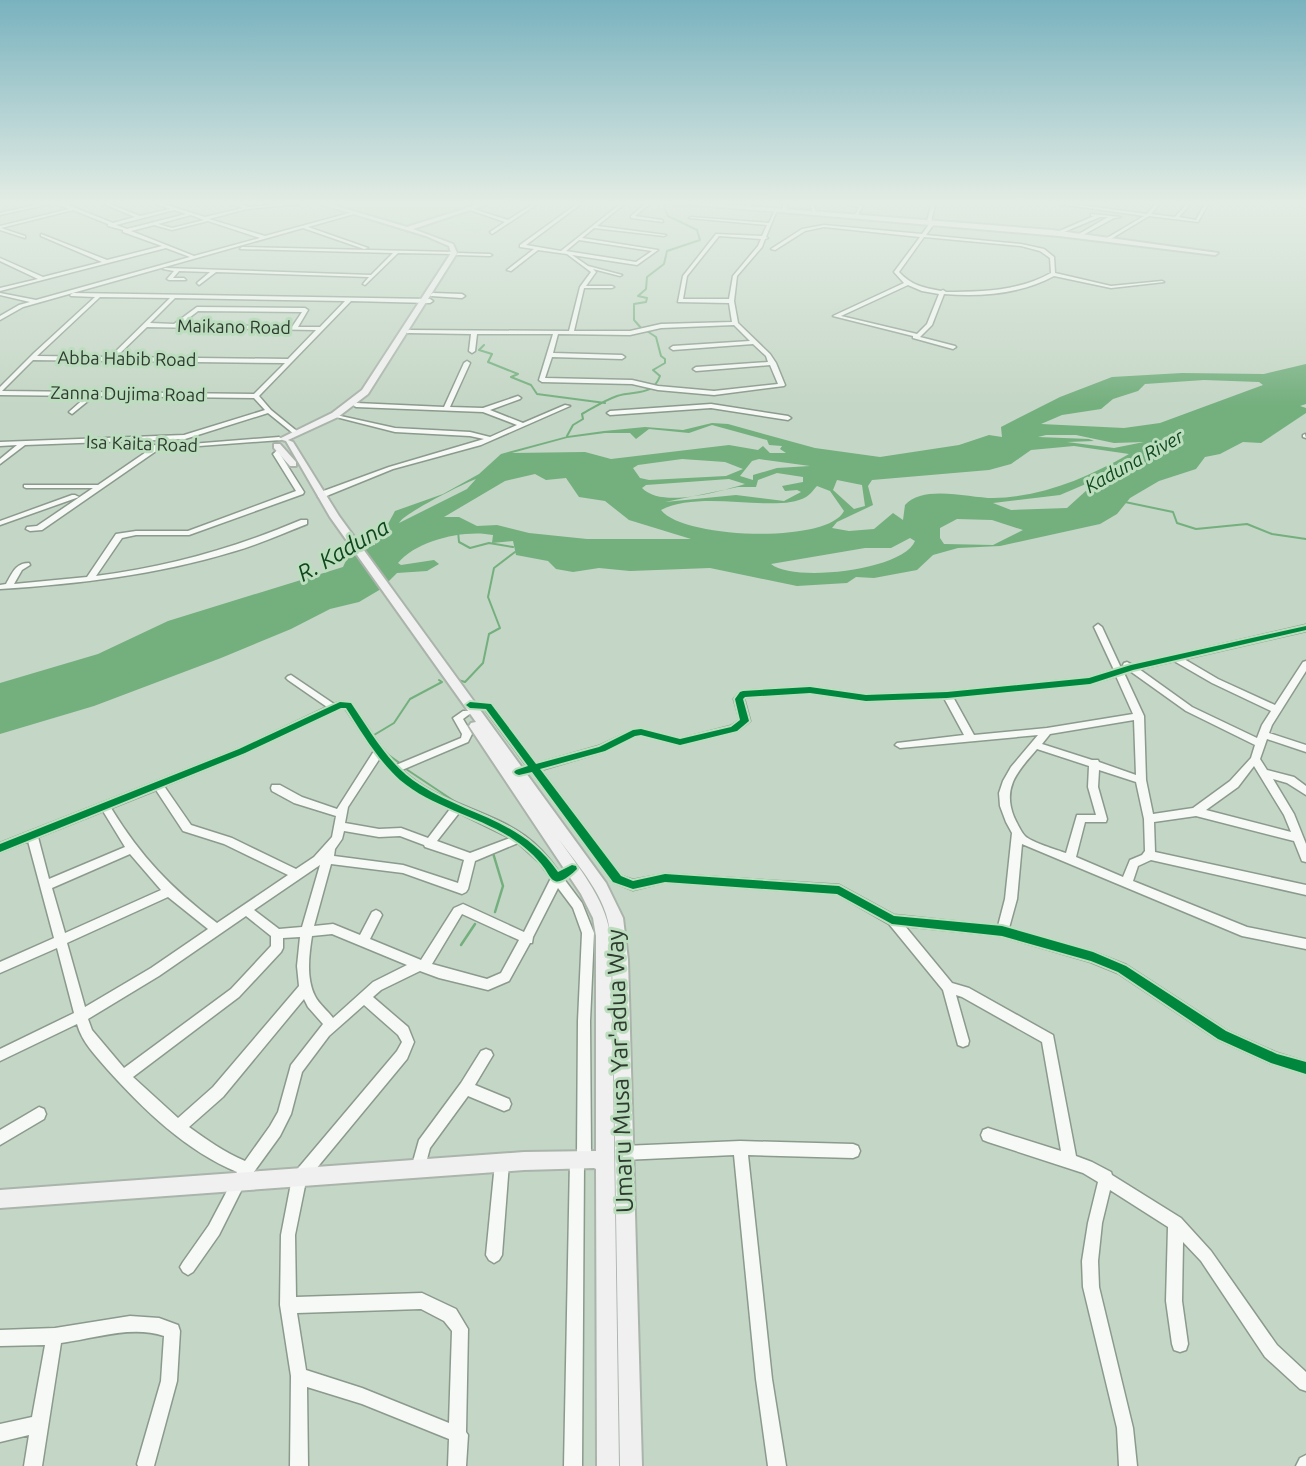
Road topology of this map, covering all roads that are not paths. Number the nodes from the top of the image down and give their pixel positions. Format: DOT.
graph roads {
  1 [pos="23,269"];
  2 [pos="79,269"];
  3 [pos="152,269"];
  4 [pos="163,269"];
  5 [pos="377,269"];
  6 [pos="447,269"];
  7 [pos="591,269"];
  8 [pos="600,269"];
  9 [pos="690,269"];
  10 [pos="740,269"];
  11 [pos="898,269"];
  12 [pos="1053,269"];
  13 [pos="177,270"];
  14 [pos="214,271"];
  15 [pos="1054,274"];
  16 [pos="620,275"];
  17 [pos="370,276"];
  18 [pos="43,279"];
  19 [pos="184,279"];
  20 [pos="1162,282"];
  21 [pos="909,283"];
  22 [pos="199,284"];
  23 [pos="365,284"];
  24 [pos="582,287"];
  25 [pos="612,287"];
  26 [pos="943,291"];
  27 [pos="0,292"];
  28 [pos="64,294"];
  29 [pos="462,296"];
  30 [pos="98,297"];
  31 [pos="173,298"];
  32 [pos="429,299"];
  33 [pos="349,300"];
  34 [pos="731,300"];
  35 [pos="37,302"];
  36 [pos="79,314"];
  37 [pos="0,318"];
  38 [pos="735,323"];
  39 [pos="146,326"];
  40 [pos="175,326"];
  41 [pos="295,327"];
  42 [pos="321,329"];
  43 [pos="409,332"];
  44 [pos="474,333"];
  45 [pos="556,333"];
  46 [pos="571,333"];
  47 [pos="914,337"];
  48 [pos="754,342"];
  49 [pos="953,347"];
  50 [pos="673,348"];
  51 [pos="41,349"];
  52 [pos="472,351"];
  53 [pos="550,355"];
  54 [pos="622,357"];
  55 [pos="32,358"];
  56 [pos="111,359"];
  57 [pos="288,361"];
  58 [pos="467,363"];
  59 [pos="773,363"];
  60 [pos="696,369"];
  61 [pos="375,381"];
  62 [pos="0,391"];
  63 [pos="714,393"];
  64 [pos="93,394"];
  65 [pos="256,396"];
  66 [pos="518,398"];
  67 [pos="356,405"];
  68 [pos="567,406"];
  69 [pos="447,407"];
  70 [pos="716,407"];
  71 [pos="484,410"];
  72 [pos="269,411"];
  73 [pos="72,412"];
  74 [pos="610,413"];
  75 [pos="338,416"];
  76 [pos="788,418"];
  77 [pos="523,425"];
  78 [pos="490,439"];
  79 [pos="142,442"];
  80 [pos="284,442"];
  81 [pos="25,443"];
  82 [pos="0,444"];
  83 [pos="157,447"];
  84 [pos="0,462"];
  85 [pos="26,486"];
  86 [pos="97,486"];
  87 [pos="89,492"];
  88 [pos="321,495"];
  89 [pos="333,517"];
  90 [pos="304,522"];
  91 [pos="0,523"];
  92 [pos="30,529"];
  93 [pos="26,565"];
  94 [pos="90,579"];
  95 [pos="4,587"];
  96 [pos="1098,627"];
  97 [pos="1304,630"];
  98 [pos="1111,657"];
  99 [pos="1174,657"];
  100 [pos="1306,664"];
  101 [pos="1131,668"];
  102 [pos="1118,671"];
  103 [pos="291,678"];
  104 [pos="947,695"];
  105 [pos="334,708"];
  106 [pos="468,709"];
  107 [pos="1276,709"];
  108 [pos="1139,716"];
  109 [pos="1046,731"];
  110 [pos="970,737"];
  111 [pos="1262,740"];
  112 [pos="900,745"];
  113 [pos="1035,745"];
  114 [pos="1306,748"];
  115 [pos="380,750"];
  116 [pos="1255,759"];
  117 [pos="1094,763"];
  118 [pos="396,769"];
  119 [pos="527,770"];
  120 [pos="1264,773"];
  121 [pos="1141,780"];
  122 [pos="158,785"];
  123 [pos="276,788"];
  124 [pos="1306,791"];
  125 [pos="105,806"];
  126 [pos="457,808"];
  127 [pos="1196,812"];
  128 [pos="1149,818"];
  129 [pos="342,820"];
  130 [pos="1017,834"];
  131 [pos="32,836"];
  132 [pos="522,838"];
  133 [pos="1298,838"];
  134 [pos="429,844"];
  135 [pos="0,848"];
  136 [pos="132,849"];
  137 [pos="1149,855"];
  138 [pos="325,856"];
  139 [pos="470,858"];
  140 [pos="1306,858"];
  141 [pos="1070,859"];
  142 [pos="572,869"];
  143 [pos="296,874"];
  144 [pos="557,878"];
  145 [pos="1126,883"];
  146 [pos="45,886"];
  147 [pos="1306,890"];
  148 [pos="167,892"];
  149 [pos="245,909"];
  150 [pos="376,915"];
  151 [pos="892,920"];
  152 [pos="216,929"];
  153 [pos="308,929"];
  154 [pos="1002,931"];
  155 [pos="277,934"];
  156 [pos="528,939"];
  157 [pos="364,940"];
  158 [pos="59,941"];
  159 [pos="1306,944"];
  160 [pos="422,965"];
  161 [pos="0,968"];
  162 [pos="306,987"];
  163 [pos="948,988"];
  164 [pos="364,997"];
  165 [pos="80,1017"];
  166 [pos="326,1031"];
  167 [pos="963,1041"];
  168 [pos="0,1055"];
  169 [pos="486,1055"];
  170 [pos="1306,1068"];
  171 [pos="123,1076"];
  172 [pos="466,1088"];
  173 [pos="504,1104"];
  174 [pos="39,1114"];
  175 [pos="180,1126"];
  176 [pos="988,1135"];
  177 [pos="0,1138"];
  178 [pos="740,1148"];
  179 [pos="853,1151"];
  180 [pos="612,1155"];
  181 [pos="581,1158"];
  182 [pos="1069,1159"];
  183 [pos="502,1163"];
  184 [pos="419,1165"];
  185 [pos="303,1174"];
  186 [pos="244,1175"];
  187 [pos="1106,1177"];
  188 [pos="0,1191"];
  189 [pos="0,1199"];
  190 [pos="1176,1223"];
  191 [pos="494,1255"];
  192 [pos="188,1267"];
  193 [pos="288,1304"];
  194 [pos="54,1337"];
  195 [pos="0,1338"];
  196 [pos="1180,1344"];
  197 [pos="299,1376"];
  198 [pos="1306,1383"];
  199 [pos="39,1424"];
  200 [pos="0,1433"];
  201 [pos="459,1435"];
  202 [pos="146,1464"];
  203 [pos="33,1466"];
  204 [pos="299,1466"];
  205 [pos="457,1466"];
  206 [pos="573,1466"];
  207 [pos="608,1466"];
  208 [pos="631,1466"];
  209 [pos="777,1466"];
  210 [pos="1128,1466"];
  1 -- 18 [label="street"];
  2 -- 18 [label="street"];
  3 -- 28 [label="street"];
  4 -- 13 [label="street"];
  5 -- 17 [label="street"];
  6 -- 32 [label="main road"];
  7 -- 24 [label="street"];
  8 -- 16 [label="street"];
  9 -- 34 [label="street"];
  10 -- 34 [label="street"];
  11 -- 21 [label="street"];
  12 -- 15 [label="street"];
  13 -- 14 [label="street"];
  13 -- 19 [label="street"];
  14 -- 17 [label="street"];
  14 -- 22 [label="street"];
  15 -- 20 [label="street"];
  15 -- 26 [label="street"];
  17 -- 23 [label="street"];
  18 -- 27 [label="street"];
  21 -- 26 [label="street"];
  21 -- 47 [label="street"];
  24 -- 25 [label="street"];
  24 -- 46 [label="street"];
  26 -- 47 [label="street"];
  27 -- 35 [label="street"];
  28 -- 30 [label="street"];
  28 -- 35 [label="street"];
  29 -- 32 [label="street"];
  30 -- 31 [label="street"];
  30 -- 51 [label="street"];
  31 -- 33 [label="street"];
  31 -- 39 [label="street"];
  32 -- 33 [label="street"];
  32 -- 43 [label="main road"];
  32 -- 61 [label="main road"];
  33 -- 42 [label="street"];
  34 -- 38 [label="street"];
  35 -- 37 [label="street"];
  36 -- 51 [label="street, Abba Habib Road"];
  38 -- 46 [label="street"];
  38 -- 48 [label="street"];
  39 -- 40 [label="street, Maikano Road"];
  39 -- 56 [label="street"];
  40 -- 41 [label="street, Maikano Road"];
  40 -- 41 [label="street"];
  41 -- 42 [label="street, Maikano Road"];
  42 -- 57 [label="street"];
  43 -- 44 [label="street"];
  43 -- 61 [label="main road"];
  44 -- 45 [label="street"];
  44 -- 52 [label="street"];
  45 -- 46 [label="street"];
  45 -- 53 [label="street"];
  47 -- 49 [label="street"];
  48 -- 50 [label="street"];
  48 -- 59 [label="street"];
  51 -- 55 [label="street, Abba Habib Road"];
  53 -- 54 [label="street"];
  53 -- 63 [label="street"];
  55 -- 56 [label="street, Abba Habib Road"];
  55 -- 62 [label="street"];
  56 -- 57 [label="street, Abba Habib Road"];
  57 -- 65 [label="street"];
  58 -- 69 [label="street"];
  59 -- 60 [label="street"];
  59 -- 63 [label="street"];
  61 -- 67 [label="main road"];
  61 -- 80 [label="main road"];
  62 -- 64 [label="street, Zanna Dujima Road"];
  63 -- 70 [label="street"];
  64 -- 65 [label="street, Zanna Dujima Road"];
  64 -- 73 [label="street"];
  65 -- 72 [label="street"];
  66 -- 71 [label="street"];
  67 -- 69 [label="street"];
  67 -- 75 [label="main road"];
  68 -- 77 [label="street"];
  69 -- 71 [label="street"];
  70 -- 74 [label="street"];
  70 -- 76 [label="street"];
  71 -- 77 [label="street"];
  72 -- 79 [label="street"];
  72 -- 80 [label="street"];
  75 -- 78 [label="street"];
  75 -- 80 [label="main road"];
  77 -- 78 [label="street"];
  78 -- 88 [label="street"];
  79 -- 81 [label="street, Isa Kaita Road"];
  79 -- 83 [label="street, Isa Kaita Road"];
  80 -- 83 [label="street, Isa Kaita Road"];
  80 -- 88 [label="main road, Umaru Musa Yar'adua Way"];
  80 -- 89 [label="main road, Umaru Musa Yar'adua Way"];
  80 -- 94 [label="street"];
  81 -- 82 [label="street, Isa Kaita Road"];
  81 -- 84 [label="street"];
  83 -- 86 [label="street"];
  85 -- 86 [label="street"];
  86 -- 87 [label="street"];
  87 -- 91 [label="street"];
  87 -- 92 [label="street"];
  88 -- 89 [label="main road, Umaru Musa Yar'adua Way"];
  89 -- 106 [label="main road, Umaru Musa Yar'adua Way"];
  90 -- 94 [label="street"];
  93 -- 95 [label="street"];
  94 -- 95 [label="street"];
  96 -- 98 [label="street"];
  97 -- 99 [label="street"];
  98 -- 101 [label="street"];
  98 -- 102 [label="street"];
  99 -- 101 [label="street"];
  99 -- 107 [label="street"];
  100 -- 107 [label="street"];
  101 -- 102 [label="street"];
  101 -- 111 [label="street"];
  102 -- 104 [label="street"];
  102 -- 108 [label="street"];
  103 -- 105 [label="street"];
  104 -- 110 [label="street"];
  104 -- 119 [label="street"];
  105 -- 115 [label="street"];
  105 -- 122 [label="street"];
  106 -- 118 [label="street"];
  106 -- 119 [label="main road, Umaru Musa Yar'adua Way"];
  106 -- 142 [label="main road, Umaru Musa Yar'adua Way"];
  107 -- 111 [label="street"];
  108 -- 109 [label="street"];
  108 -- 121 [label="street"];
  109 -- 110 [label="street"];
  109 -- 113 [label="street"];
  110 -- 112 [label="street"];
  111 -- 114 [label="street"];
  111 -- 116 [label="street"];
  113 -- 117 [label="street"];
  113 -- 130 [label="street"];
  115 -- 118 [label="street"];
  115 -- 129 [label="street"];
  116 -- 120 [label="street"];
  116 -- 127 [label="street"];
  117 -- 121 [label="street"];
  117 -- 141 [label="street"];
  118 -- 126 [label="street"];
  119 -- 151 [label="street"];
  119 -- 180 [label="main road, Umaru Musa Yar'adua Way"];
  120 -- 124 [label="street"];
  120 -- 133 [label="street"];
  121 -- 128 [label="street"];
  122 -- 125 [label="street"];
  122 -- 143 [label="street"];
  123 -- 129 [label="street"];
  125 -- 131 [label="street"];
  125 -- 136 [label="street"];
  126 -- 132 [label="street"];
  126 -- 134 [label="street"];
  127 -- 128 [label="street"];
  127 -- 133 [label="street"];
  128 -- 137 [label="street"];
  129 -- 134 [label="street"];
  129 -- 138 [label="street"];
  130 -- 141 [label="street"];
  130 -- 154 [label="street"];
  131 -- 135 [label="street"];
  131 -- 146 [label="street"];
  132 -- 139 [label="street"];
  132 -- 144 [label="street"];
  133 -- 140 [label="street"];
  134 -- 139 [label="street"];
  136 -- 146 [label="street"];
  136 -- 148 [label="street"];
  137 -- 145 [label="street"];
  137 -- 147 [label="street"];
  138 -- 139 [label="street"];
  138 -- 143 [label="street"];
  138 -- 153 [label="street"];
  141 -- 145 [label="street"];
  142 -- 144 [label="street"];
  142 -- 180 [label="main road, Umaru Musa Yar'adua Way"];
  143 -- 149 [label="street"];
  144 -- 156 [label="street"];
  144 -- 181 [label="street"];
  145 -- 159 [label="street"];
  146 -- 158 [label="street"];
  148 -- 152 [label="street"];
  148 -- 158 [label="street"];
  149 -- 152 [label="street"];
  149 -- 155 [label="street"];
  150 -- 157 [label="street"];
  151 -- 154 [label="street"];
  151 -- 163 [label="street"];
  152 -- 165 [label="street"];
  153 -- 155 [label="street"];
  153 -- 157 [label="street"];
  153 -- 162 [label="street"];
  154 -- 170 [label="street"];
  155 -- 171 [label="street"];
  156 -- 160 [label="street"];
  156 -- 160 [label="street"];
  157 -- 160 [label="street"];
  158 -- 161 [label="street"];
  158 -- 165 [label="street"];
  160 -- 164 [label="street"];
  162 -- 166 [label="street"];
  162 -- 175 [label="street"];
  163 -- 167 [label="street"];
  163 -- 182 [label="street"];
  164 -- 166 [label="street"];
  164 -- 185 [label="street"];
  165 -- 168 [label="street"];
  165 -- 171 [label="street"];
  166 -- 186 [label="street"];
  169 -- 172 [label="street"];
  171 -- 175 [label="street"];
  172 -- 173 [label="street"];
  172 -- 184 [label="street"];
  174 -- 177 [label="street"];
  175 -- 186 [label="street"];
  176 -- 182 [label="street"];
  178 -- 179 [label="street"];
  178 -- 180 [label="street"];
  178 -- 209 [label="street"];
  180 -- 181 [label="main road"];
  180 -- 207 [label="main road, Umaru Musa Yar'adua Way"];
  180 -- 208 [label="main road, Umaru Musa Yar'adua Way"];
  181 -- 183 [label="main road"];
  181 -- 184 [label="main road"];
  181 -- 206 [label="street"];
  182 -- 187 [label="street"];
  183 -- 185 [label="main road"];
  183 -- 191 [label="street"];
  184 -- 185 [label="main road"];
  185 -- 186 [label="main road"];
  185 -- 193 [label="street"];
  186 -- 188 [label="main road"];
  186 -- 189 [label="main road"];
  186 -- 192 [label="street"];
  187 -- 190 [label="street"];
  187 -- 210 [label="street"];
  190 -- 196 [label="street"];
  190 -- 198 [label="street"];
  193 -- 197 [label="street"];
  193 -- 201 [label="street"];
  194 -- 195 [label="street"];
  194 -- 199 [label="street"];
  194 -- 202 [label="street"];
  197 -- 201 [label="street"];
  197 -- 204 [label="street"];
  199 -- 200 [label="street"];
  199 -- 203 [label="street"];
  201 -- 205 [label="street"];
}
